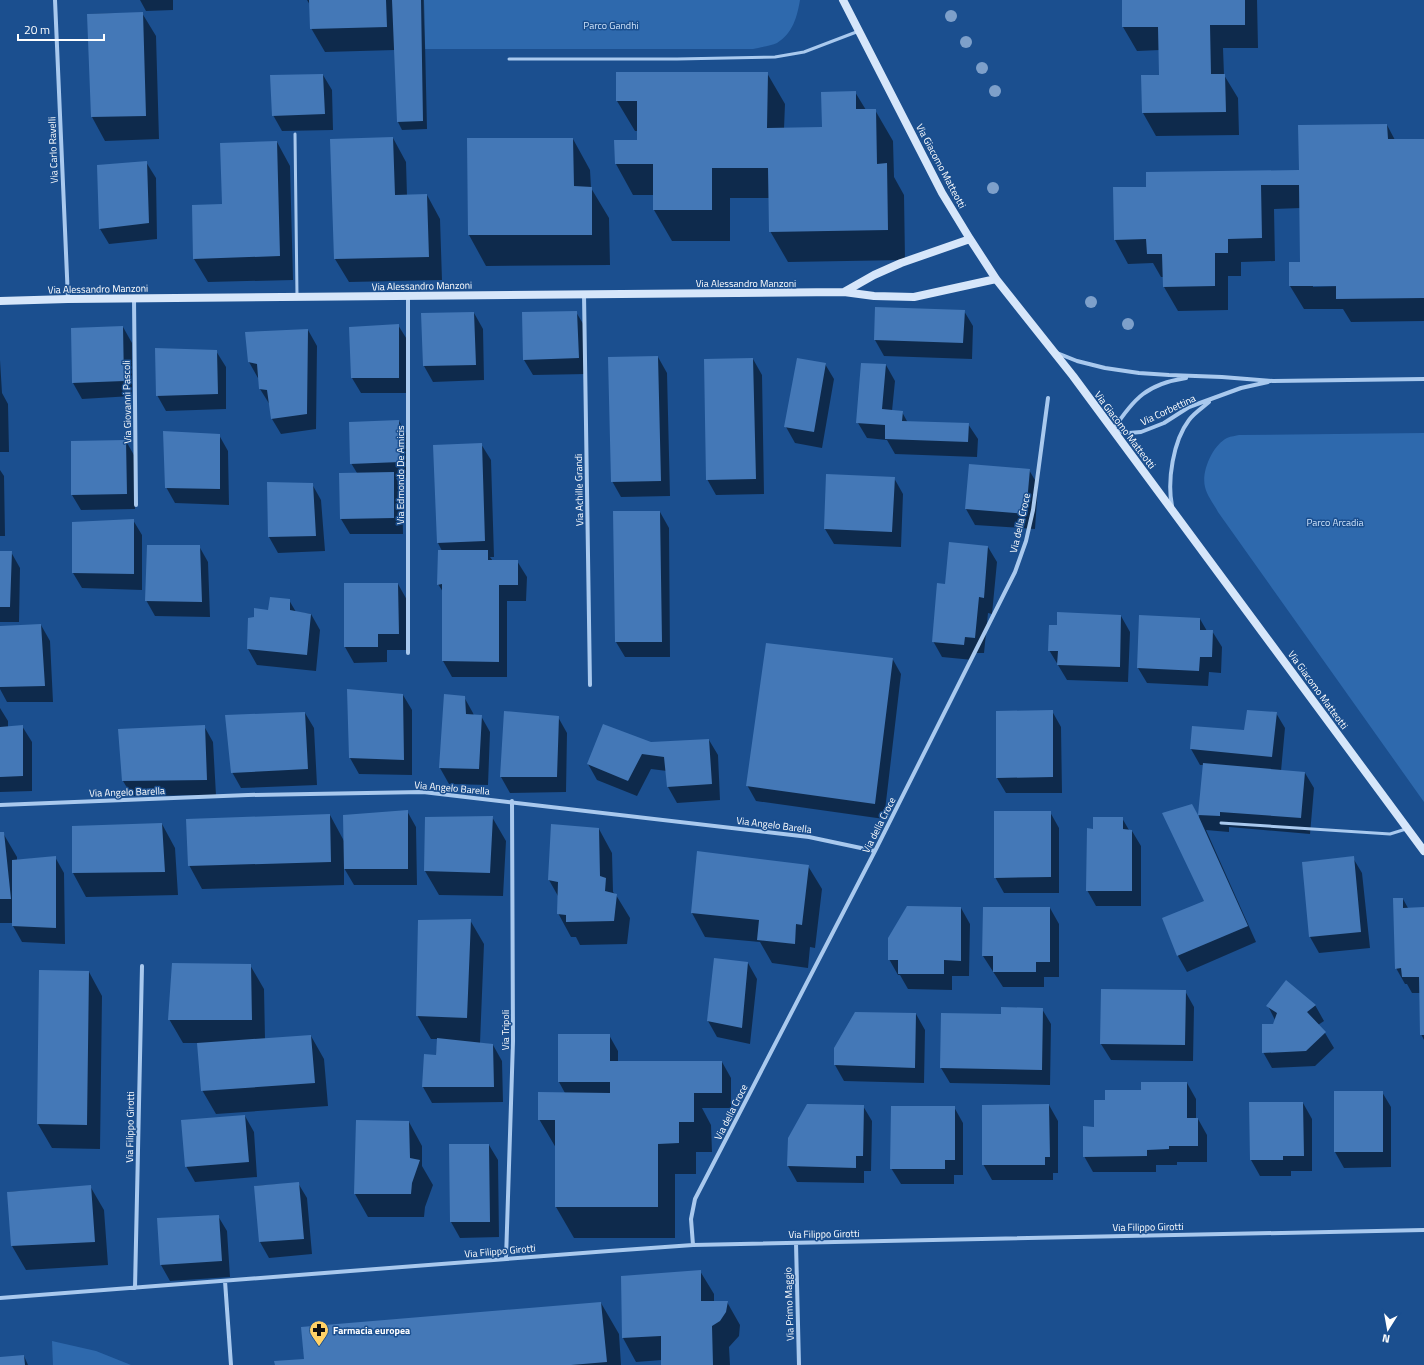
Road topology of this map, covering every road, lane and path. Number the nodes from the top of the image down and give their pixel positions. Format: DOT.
graph roads {
  1 [pos="55,0"];
  2 [pos="843,0"];
  3 [pos="859,31"];
  4 [pos="509,59"];
  5 [pos="295,134"];
  6 [pos="970,239"];
  7 [pos="996,279"];
  8 [pos="844,292"];
  9 [pos="584,294"];
  10 [pos="297,296"];
  11 [pos="408,296"];
  12 [pos="134,298"];
  13 [pos="68,299"];
  14 [pos="0,300"];
  15 [pos="1053,351"];
  16 [pos="1196,376"];
  17 [pos="1424,379"];
  18 [pos="1273,381"];
  19 [pos="1048,398"];
  20 [pos="1213,399"];
  21 [pos="1113,430"];
  22 [pos="136,505"];
  23 [pos="1173,510"];
  24 [pos="408,653"];
  25 [pos="590,685"];
  26 [pos="512,801"];
  27 [pos="0,805"];
  28 [pos="1221,823"];
  29 [pos="1407,828"];
  30 [pos="875,851"];
  31 [pos="1424,851"];
  32 [pos="142,966"];
  33 [pos="1424,1230"];
  34 [pos="796,1243"];
  35 [pos="693,1245"];
  36 [pos="506,1259"];
  37 [pos="225,1281"];
  38 [pos="135,1288"];
  39 [pos="0,1298"];
  40 [pos="231,1365"];
  41 [pos="799,1365"];
  1 -- 13 [label="street, Via Carlo Ravelli"];
  2 -- 3 [label="street, Via Giacomo Matteotti"];
  3 -- 4 [label="lane"];
  3 -- 6 [label="street, Via Giacomo Matteotti"];
  5 -- 10 [label="lane"];
  6 -- 7 [label="street, Via Giacomo Matteotti"];
  6 -- 8 [label="street"];
  7 -- 8 [label="street, Via Alessandro Manzoni"];
  7 -- 15 [label="street, Via Giacomo Matteotti"];
  8 -- 9 [label="street, Via Alessandro Manzoni"];
  9 -- 11 [label="street, Via Alessandro Manzoni"];
  9 -- 25 [label="street, Via Achille Grandi"];
  10 -- 11 [label="street, Via Alessandro Manzoni"];
  10 -- 12 [label="street, Via Alessandro Manzoni"];
  11 -- 24 [label="street, Via Edmondo De Amicis"];
  12 -- 13 [label="street, Via Alessandro Manzoni"];
  12 -- 22 [label="street, Via Giovanni Pascoli"];
  13 -- 14 [label="street, Via Alessandro Manzoni"];
  15 -- 16 [label="street, Via Corbettina"];
  15 -- 21 [label="street, Via Giacomo Matteotti"];
  16 -- 18 [label="street, Via Corbettina"];
  16 -- 21 [label="street, Via Corbettina"];
  17 -- 18 [label="street, Via Corbettina"];
  18 -- 20 [label="street, Via Corbettina"];
  19 -- 30 [label="street, Via della Croce"];
  20 -- 21 [label="street, Via Corbettina"];
  20 -- 23 [label="street, Via Corbettina"];
  21 -- 23 [label="street, Via Giacomo Matteotti"];
  23 -- 29 [label="street, Via Giacomo Matteotti"];
  26 -- 27 [label="street, Via Angelo Barella"];
  26 -- 30 [label="street, Via Angelo Barella"];
  26 -- 36 [label="street, Via Tripoli"];
  28 -- 29 [label="lane"];
  29 -- 31 [label="street, Via Giacomo Matteotti"];
  30 -- 35 [label="street, Via della Croce"];
  32 -- 38 [label="street, Via Filippo Girotti"];
  33 -- 34 [label="street, Via Filippo Girotti"];
  34 -- 35 [label="street, Via Filippo Girotti"];
  34 -- 41 [label="street, Via Primo Maggio"];
  35 -- 36 [label="street, Via Filippo Girotti"];
  36 -- 37 [label="street, Via Filippo Girotti"];
  37 -- 38 [label="street, Via Filippo Girotti"];
  37 -- 40 [label="street"];
  38 -- 39 [label="street, Via Filippo Girotti"];
}
